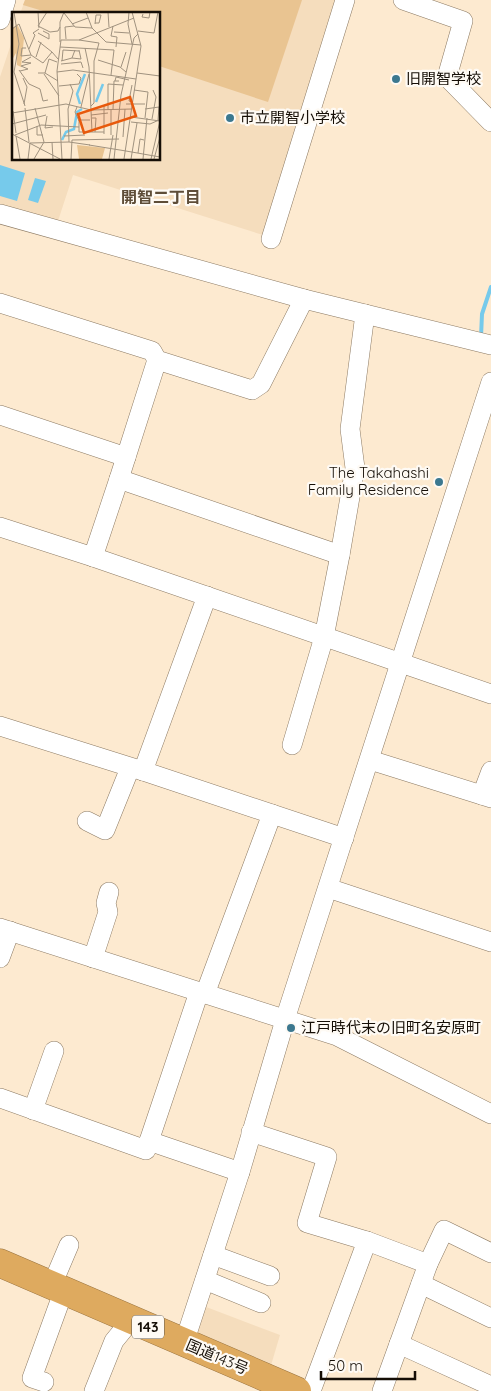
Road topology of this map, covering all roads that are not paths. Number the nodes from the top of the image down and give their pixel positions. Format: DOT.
graph roads {
  1 [pos="6,0"];
  2 [pos="345,0"];
  3 [pos="403,0"];
  4 [pos="0,20"];
  5 [pos="491,122"];
  6 [pos="0,214"];
  7 [pos="271,239"];
  8 [pos="304,299"];
  9 [pos="0,303"];
  10 [pos="365,314"];
  11 [pos="484,343"];
  12 [pos="157,360"];
  13 [pos="491,382"];
  14 [pos="0,415"];
  15 [pos="126,457"];
  16 [pos="119,480"];
  17 [pos="0,527"];
  18 [pos="340,555"];
  19 [pos="93,557"];
  20 [pos="207,596"];
  21 [pos="324,636"];
  22 [pos="401,663"];
  23 [pos="491,694"];
  24 [pos="0,726"];
  25 [pos="292,745"];
  26 [pos="370,760"];
  27 [pos="137,770"];
  28 [pos="491,771"];
  29 [pos="487,797"];
  30 [pos="272,814"];
  31 [pos="87,821"];
  32 [pos="344,838"];
  33 [pos="328,888"];
  34 [pos="109,892"];
  35 [pos="5,929"];
  36 [pos="491,942"];
  37 [pos="0,958"];
  38 [pos="93,958"];
  39 [pos="202,993"];
  40 [pos="286,1019"];
  41 [pos="54,1052"];
  42 [pos="0,1098"];
  43 [pos="33,1110"];
  44 [pos="491,1114"];
  45 [pos="251,1132"];
  46 [pos="149,1141"];
  47 [pos="240,1172"];
  48 [pos="367,1241"];
  49 [pos="69,1245"];
  50 [pos="491,1253"];
  51 [pos="213,1255"];
  52 [pos="428,1264"];
  53 [pos="1,1265"];
  54 [pos="270,1276"];
  55 [pos="205,1280"];
  56 [pos="421,1284"];
  57 [pos="58,1288"];
  58 [pos="261,1303"];
  59 [pos="128,1318"];
  60 [pos="491,1318"];
  61 [pos="184,1343"];
  62 [pos="399,1344"];
  63 [pos="34,1382"];
  64 [pos="491,1386"];
  65 [pos="94,1391"];
  66 [pos="297,1391"];
  67 [pos="311,1391"];
  68 [pos="382,1391"];
  1 -- 4 [label="street"];
  2 -- 7 [label="street"];
  3 -- 5 [label="street"];
  6 -- 8 [label="street"];
  8 -- 10 [label="street"];
  8 -- 12 [label="street"];
  9 -- 12 [label="street"];
  10 -- 11 [label="street"];
  10 -- 18 [label="street"];
  12 -- 15 [label="street"];
  13 -- 22 [label="street"];
  14 -- 15 [label="street"];
  15 -- 16 [label="street"];
  16 -- 18 [label="street"];
  16 -- 19 [label="street"];
  17 -- 19 [label="street"];
  18 -- 21 [label="street"];
  19 -- 20 [label="street"];
  20 -- 21 [label="street"];
  20 -- 27 [label="street"];
  21 -- 22 [label="street"];
  21 -- 25 [label="street"];
  22 -- 23 [label="street"];
  22 -- 26 [label="street"];
  24 -- 27 [label="street"];
  26 -- 29 [label="street"];
  26 -- 32 [label="street"];
  27 -- 30 [label="street"];
  27 -- 31 [label="street"];
  28 -- 29 [label="street"];
  30 -- 32 [label="street"];
  30 -- 39 [label="street"];
  32 -- 33 [label="street"];
  33 -- 36 [label="street"];
  33 -- 40 [label="street"];
  34 -- 38 [label="street"];
  35 -- 37 [label="street"];
  35 -- 38 [label="street"];
  38 -- 39 [label="street"];
  39 -- 40 [label="street"];
  39 -- 46 [label="street"];
  40 -- 44 [label="street"];
  40 -- 45 [label="street"];
  41 -- 43 [label="street"];
  42 -- 43 [label="street"];
  43 -- 46 [label="street"];
  45 -- 47 [label="street"];
  45 -- 48 [label="street"];
  46 -- 47 [label="street"];
  47 -- 51 [label="street"];
  48 -- 52 [label="street"];
  48 -- 67 [label="street"];
  49 -- 57 [label="street"];
  50 -- 52 [label="street"];
  51 -- 54 [label="street"];
  51 -- 55 [label="street"];
  52 -- 56 [label="street"];
  53 -- 57 [label="highway, 国道143号 / 143"];
  55 -- 58 [label="street"];
  55 -- 61 [label="street"];
  56 -- 60 [label="street"];
  56 -- 62 [label="street"];
  57 -- 59 [label="highway, 国道143号 / 143"];
  57 -- 63 [label="street"];
  59 -- 61 [label="highway, 国道143号 / 143"];
  59 -- 65 [label="street"];
  61 -- 66 [label="highway, 国道143号 / 143"];
  62 -- 64 [label="street"];
  62 -- 68 [label="street"];
}
